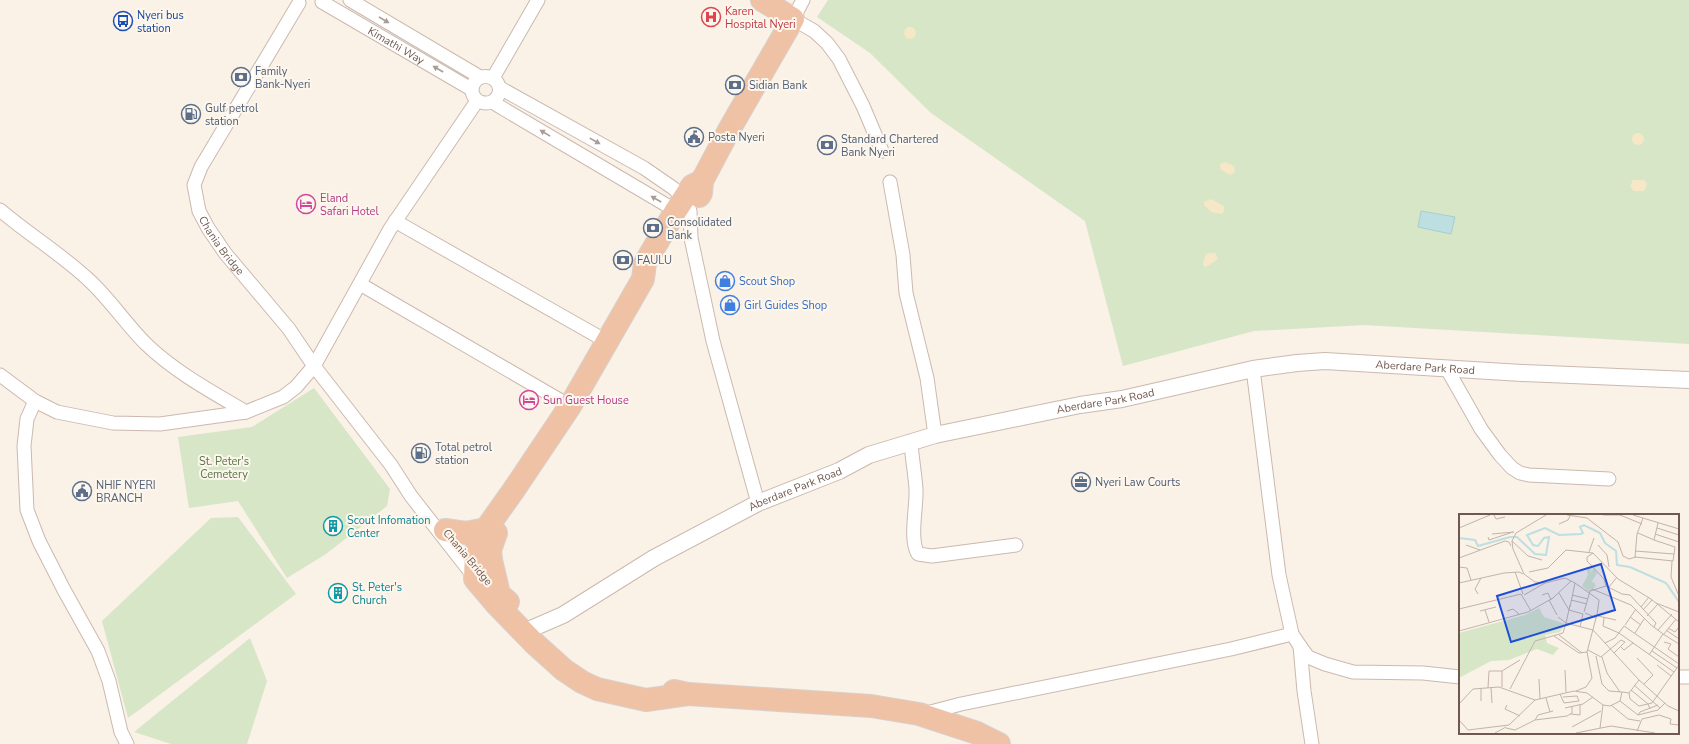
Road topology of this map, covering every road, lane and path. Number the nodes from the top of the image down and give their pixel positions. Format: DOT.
graph roads {
  1 [pos="350,0"];
  2 [pos="538,0"];
  3 [pos="762,0"];
  4 [pos="803,0"];
  5 [pos="323,1"];
  6 [pos="298,2"];
  7 [pos="793,19"];
  8 [pos="480,77"];
  9 [pos="496,83"];
  10 [pos="471,88"];
  11 [pos="477,101"];
  12 [pos="492,102"];
  13 [pos="882,151"];
  14 [pos="890,182"];
  15 [pos="0,210"];
  16 [pos="684,217"];
  17 [pos="396,221"];
  18 [pos="360,284"];
  19 [pos="606,341"];
  20 [pos="314,366"];
  21 [pos="1253,369"];
  22 [pos="1447,369"];
  23 [pos="0,375"];
  24 [pos="1689,380"];
  25 [pos="34,401"];
  26 [pos="570,406"];
  27 [pos="246,412"];
  28 [pos="935,436"];
  29 [pos="911,442"];
  30 [pos="391,465"];
  31 [pos="1609,479"];
  32 [pos="513,491"];
  33 [pos="758,503"];
  34 [pos="486,529"];
  35 [pos="445,530"];
  36 [pos="1016,545"];
  37 [pos="475,573"];
  38 [pos="499,594"];
  39 [pos="1292,634"];
  40 [pos="534,636"];
  41 [pos="1300,646"];
  42 [pos="1459,677"];
  43 [pos="919,714"];
  44 [pos="127,744"];
  45 [pos="999,744"];
  46 [pos="1312,744"];
  1 -- 8 [label="street, Kimathi Way, one-way"];
  2 -- 9 [label="street"];
  3 -- 7 [label="highway"];
  4 -- 7 [label="street"];
  5 -- 6 [label="street"];
  10 -- 5 [label="street, Kimathi Way, one-way"];
  6 -- 20 [label="street, Chania Bridge"];
  7 -- 13 [label="street"];
  7 -- 16 [label="highway"];
  8 -- 9 [label="street"];
  8 -- 10 [label="street"];
  9 -- 12 [label="street"];
  9 -- 16 [label="street, one-way"];
  10 -- 11 [label="street"];
  11 -- 12 [label="street"];
  11 -- 17 [label="street"];
  16 -- 12 [label="street, one-way"];
  14 -- 28 [label="street"];
  15 -- 27 [label="street"];
  16 -- 19 [label="highway"];
  16 -- 33 [label="street"];
  17 -- 18 [label="street"];
  17 -- 19 [label="street"];
  18 -- 20 [label="street"];
  18 -- 26 [label="street"];
  19 -- 26 [label="highway"];
  20 -- 27 [label="street"];
  20 -- 30 [label="street, Chania Bridge"];
  21 -- 22 [label="street, Aberdare Park Road"];
  21 -- 28 [label="street, Aberdare Park Road"];
  21 -- 39 [label="street"];
  22 -- 24 [label="street, Aberdare Park Road"];
  22 -- 31 [label="street"];
  23 -- 25 [label="street"];
  25 -- 27 [label="street"];
  25 -- 44 [label="street"];
  26 -- 32 [label="highway"];
  28 -- 29 [label="street, Aberdare Park Road"];
  29 -- 33 [label="street, Aberdare Park Road"];
  29 -- 36 [label="street"];
  30 -- 35 [label="street, Chania Bridge"];
  30 -- 37 [label="street, Chania Bridge"];
  32 -- 34 [label="highway"];
  32 -- 38 [label="highway"];
  33 -- 40 [label="street, Aberdare Park Road"];
  34 -- 35 [label="highway"];
  34 -- 37 [label="highway"];
  35 -- 37 [label="street, Chania Bridge"];
  37 -- 38 [label="street, Chania Bridge"];
  37 -- 40 [label="highway"];
  38 -- 40 [label="highway"];
  39 -- 41 [label="street"];
  39 -- 43 [label="street"];
  40 -- 43 [label="highway"];
  41 -- 42 [label="street"];
  41 -- 46 [label="street"];
  43 -- 45 [label="highway"];
}
